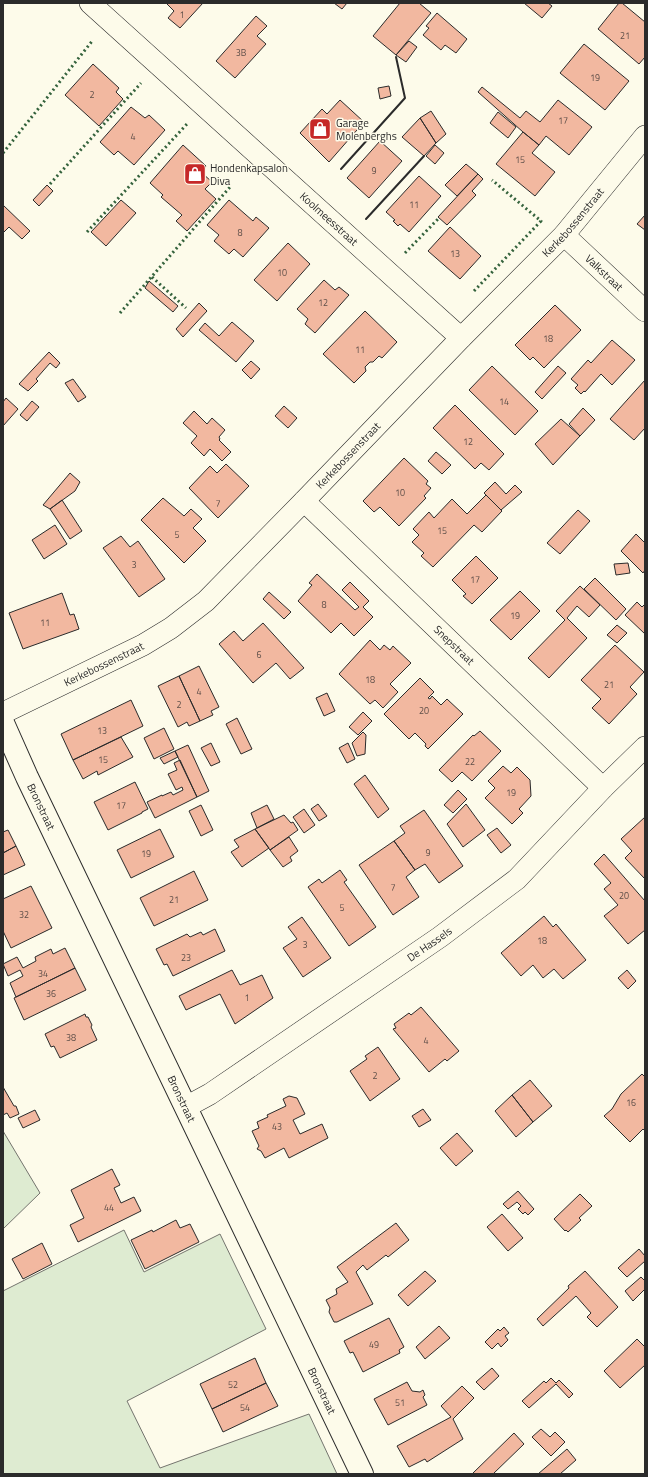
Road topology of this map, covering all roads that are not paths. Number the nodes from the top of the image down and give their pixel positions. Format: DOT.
graph roads {
  1 [pos="90,3"];
  2 [pos="645,136"];
  3 [pos="564,235"];
  4 [pos="645,311"];
  5 [pos="461,338"];
  6 [pos="304,501"];
  7 [pos="3,713"];
  8 [pos="3,723"];
  9 [pos="645,747"];
  10 [pos="603,788"];
  11 [pos="186,1107"];
  12 [pos="362,1474"];
  1 -- 5 [label="street, Koolmeesstraat"];
  2 -- 3 [label="street, Kerkebossenstraat"];
  3 -- 4 [label="street, Valkstraat"];
  3 -- 5 [label="street, Kerkebossenstraat"];
  5 -- 6 [label="street, Kerkebossenstraat"];
  6 -- 7 [label="street, Kerkebossenstraat"];
  6 -- 10 [label="street, Snepstraat"];
  8 -- 11 [label="street, Bronstraat"];
  9 -- 10 [label="street, De Hassels"];
  10 -- 11 [label="street, De Hassels"];
  11 -- 12 [label="street, Bronstraat"];
}
